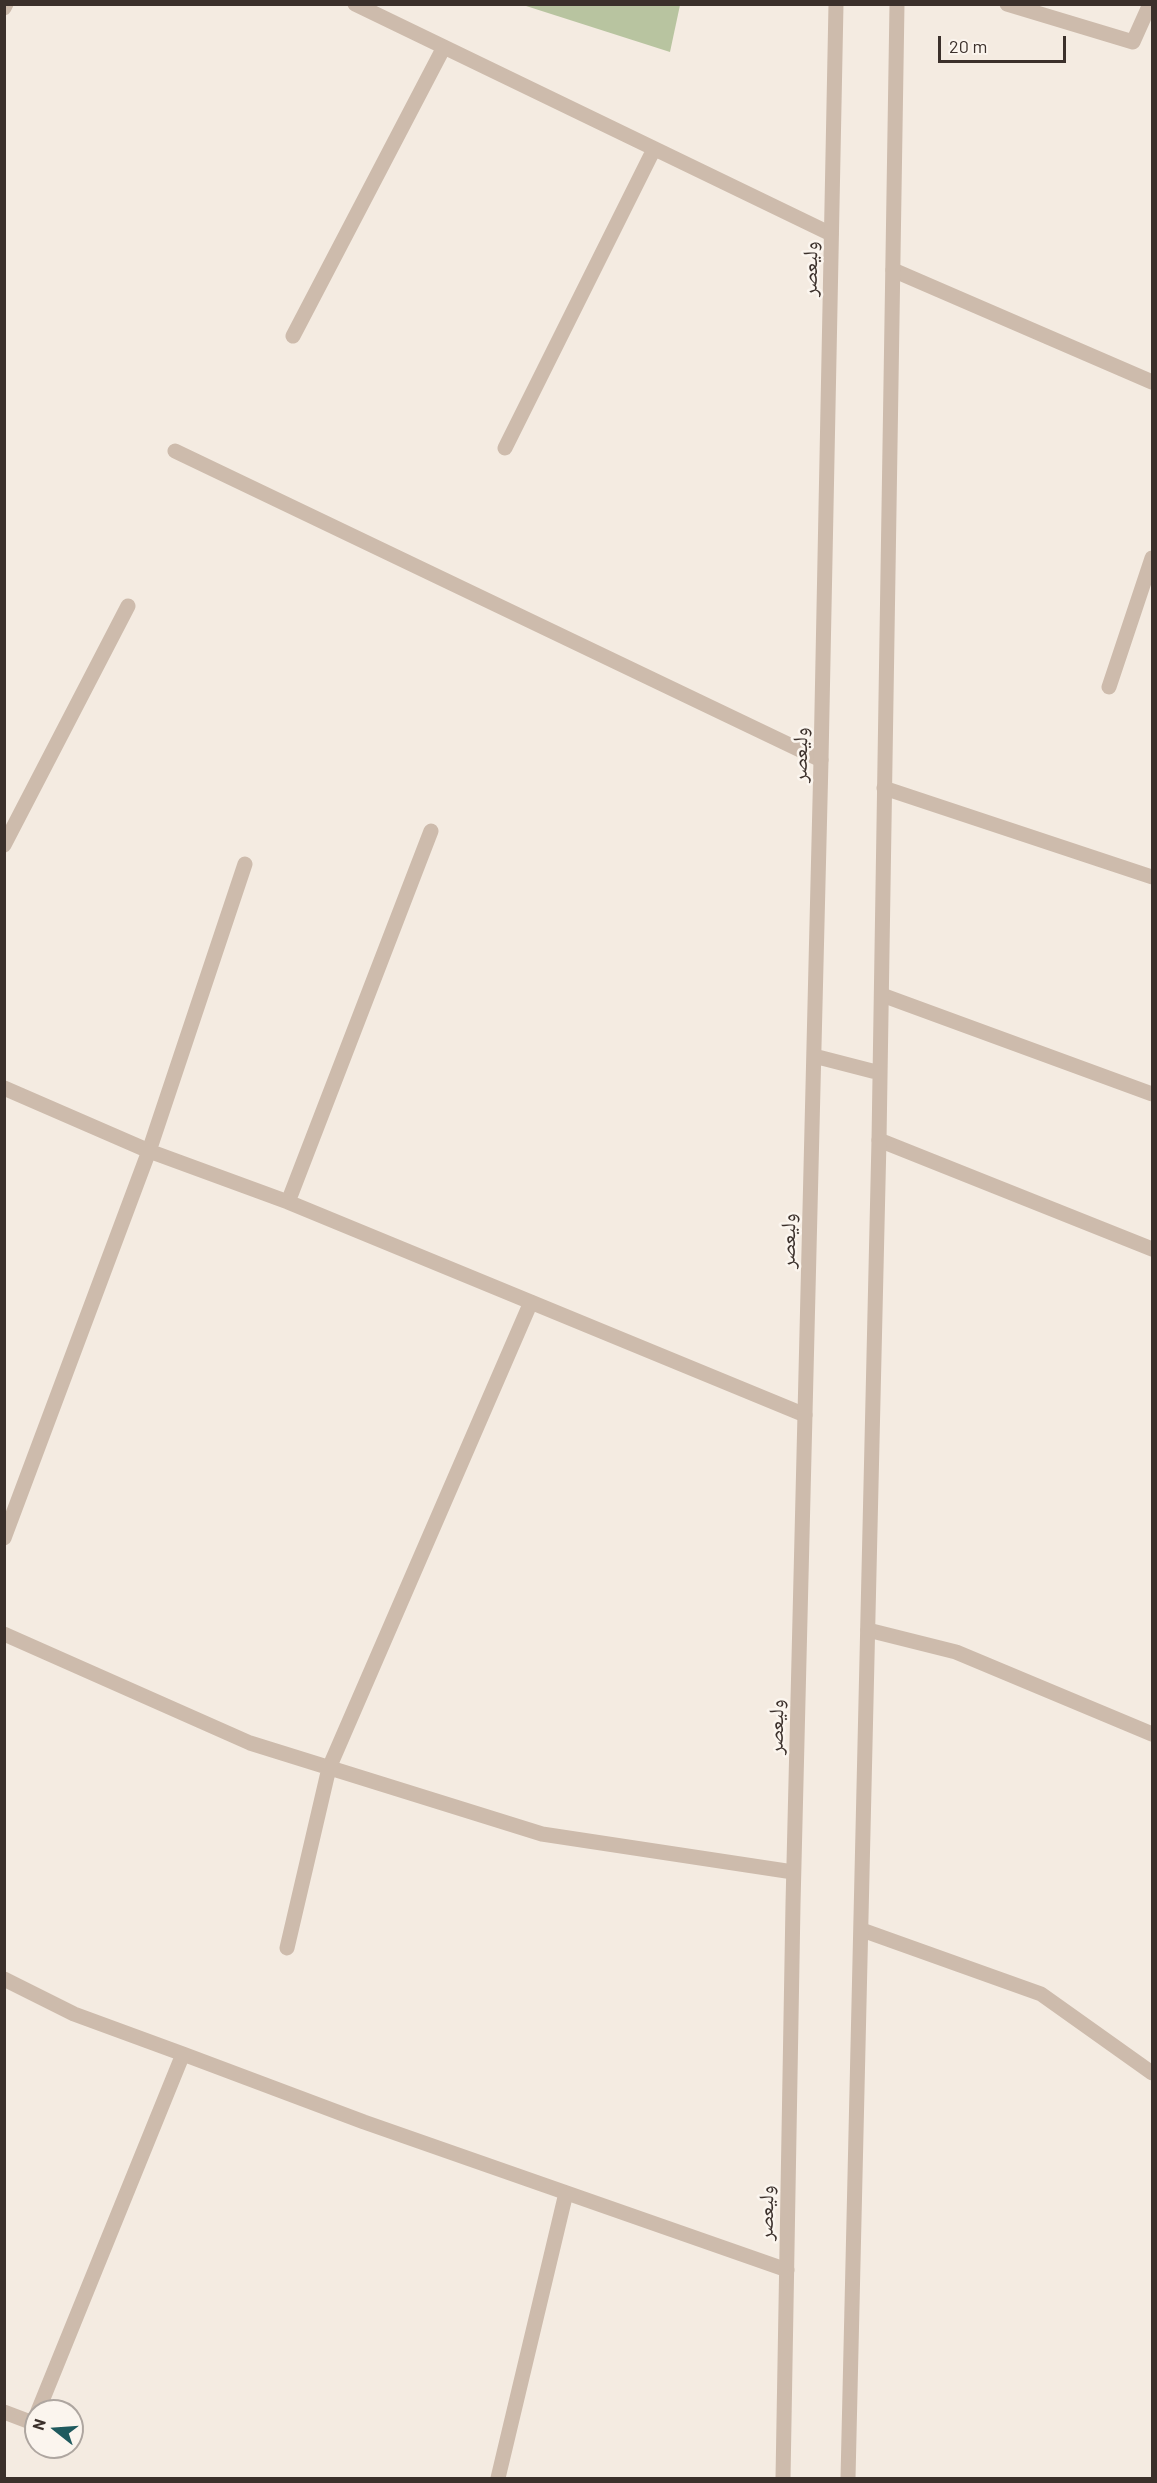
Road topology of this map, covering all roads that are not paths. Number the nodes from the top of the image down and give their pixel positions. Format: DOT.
graph roads {
  1 [pos="356,4"];
  2 [pos="836,4"];
  3 [pos="897,4"];
  4 [pos="1007,4"];
  5 [pos="1150,4"];
  6 [pos="444,47"];
  7 [pos="654,149"];
  8 [pos="831,234"];
  9 [pos="893,270"];
  10 [pos="293,336"];
  11 [pos="1152,382"];
  12 [pos="505,448"];
  13 [pos="176,451"];
  14 [pos="1152,558"];
  15 [pos="128,606"];
  16 [pos="1109,687"];
  17 [pos="821,760"];
  18 [pos="884,788"];
  19 [pos="431,831"];
  20 [pos="4,845"];
  21 [pos="245,864"];
  22 [pos="1152,877"];
  23 [pos="882,995"];
  24 [pos="814,1056"];
  25 [pos="880,1073"];
  26 [pos="4,1088"];
  27 [pos="1152,1094"];
  28 [pos="879,1140"];
  29 [pos="149,1151"];
  30 [pos="288,1202"];
  31 [pos="1152,1249"];
  32 [pos="531,1302"];
  33 [pos="805,1415"];
  34 [pos="4,1538"];
  35 [pos="868,1630"];
  36 [pos="4,1634"];
  37 [pos="1152,1734"];
  38 [pos="329,1768"];
  39 [pos="793,1872"];
  40 [pos="862,1930"];
  41 [pos="287,1948"];
  42 [pos="4,1979"];
  43 [pos="183,2054"];
  44 [pos="1152,2073"];
  45 [pos="566,2193"];
  46 [pos="786,2270"];
  47 [pos="43,2399"];
  48 [pos="4,2412"];
  49 [pos="24,2420"];
  50 [pos="498,2478"];
  51 [pos="783,2478"];
  52 [pos="848,2478"];
  1 -- 6 [label="street"];
  2 -- 8 [label="street, ولیعصر"];
  3 -- 9 [label="street"];
  4 -- 5 [label="street"];
  6 -- 7 [label="street"];
  6 -- 10 [label="street"];
  7 -- 8 [label="street"];
  7 -- 12 [label="street"];
  8 -- 17 [label="street, ولیعصر"];
  9 -- 11 [label="street"];
  9 -- 18 [label="street"];
  13 -- 17 [label="street"];
  14 -- 16 [label="street"];
  15 -- 20 [label="street"];
  17 -- 24 [label="street, ولیعصر"];
  18 -- 22 [label="street"];
  18 -- 23 [label="street"];
  19 -- 30 [label="street"];
  21 -- 29 [label="street"];
  23 -- 25 [label="street"];
  23 -- 27 [label="street"];
  24 -- 25 [label="street"];
  24 -- 33 [label="street, ولیعصر"];
  25 -- 28 [label="street"];
  26 -- 29 [label="street"];
  28 -- 31 [label="street"];
  28 -- 35 [label="street"];
  29 -- 30 [label="street"];
  29 -- 34 [label="street"];
  30 -- 32 [label="street"];
  32 -- 33 [label="street"];
  32 -- 38 [label="street"];
  33 -- 39 [label="street, ولیعصر"];
  35 -- 37 [label="street"];
  35 -- 40 [label="street"];
  36 -- 38 [label="street"];
  38 -- 39 [label="street"];
  38 -- 41 [label="street"];
  39 -- 46 [label="street, ولیعصر"];
  40 -- 44 [label="street"];
  40 -- 52 [label="street"];
  42 -- 43 [label="street"];
  43 -- 45 [label="street"];
  43 -- 47 [label="street"];
  45 -- 46 [label="street"];
  45 -- 50 [label="street"];
  46 -- 51 [label="street, ولیعصر"];
  48 -- 49 [label="street"];
}
